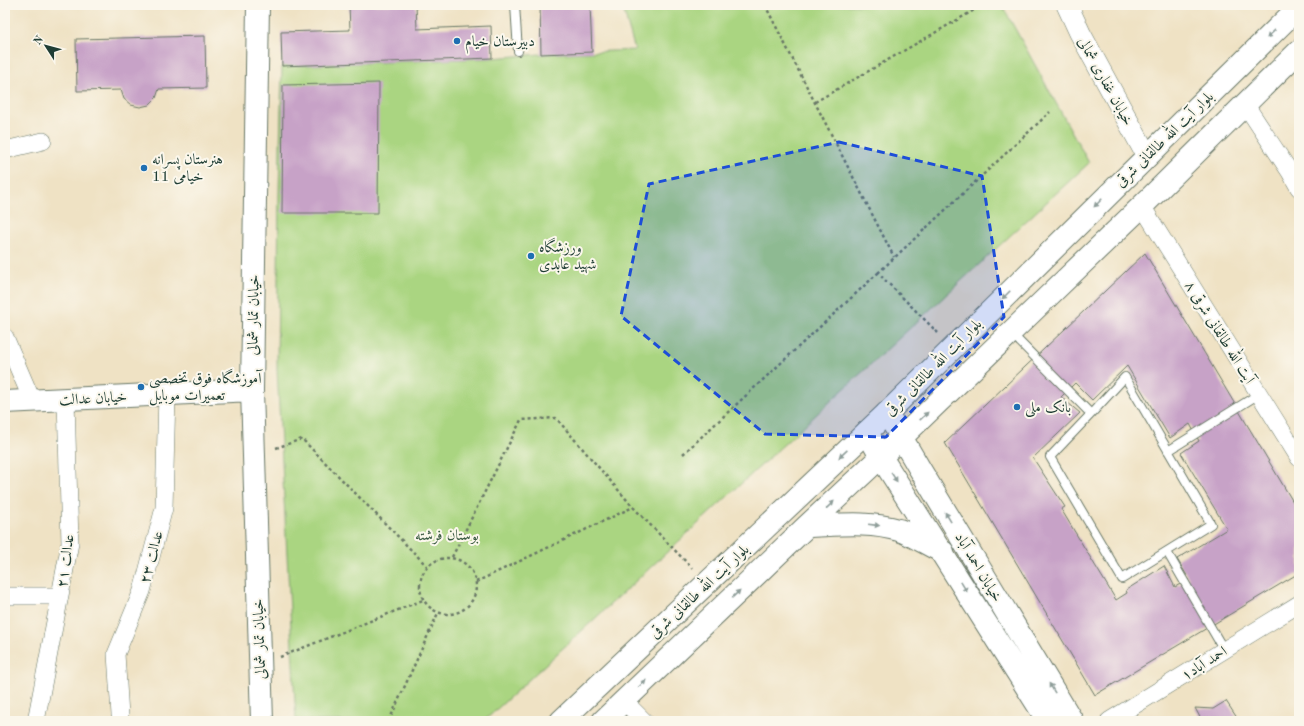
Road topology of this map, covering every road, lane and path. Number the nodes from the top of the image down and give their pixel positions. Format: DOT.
graph roads {
  1 [pos="258,5"];
  2 [pos="515,5"];
  3 [pos="765,5"];
  4 [pos="983,5"];
  5 [pos="1067,5"];
  6 [pos="1299,7"];
  7 [pos="518,51"];
  8 [pos="1299,51"];
  9 [pos="815,102"];
  10 [pos="1245,104"];
  11 [pos="1050,112"];
  12 [pos="43,141"];
  13 [pos="5,150"];
  14 [pos="1146,156"];
  15 [pos="1295,172"];
  16 [pos="1299,188"];
  17 [pos="1142,206"];
  18 [pos="894,257"];
  19 [pos="878,272"];
  20 [pos="1011,332"];
  21 [pos="940,335"];
  22 [pos="5,337"];
  23 [pos="252,390"];
  24 [pos="167,394"];
  25 [pos="1259,394"];
  26 [pos="66,399"];
  27 [pos="32,400"];
  28 [pos="5,402"];
  29 [pos="886,413"];
  30 [pos="1091,414"];
  31 [pos="867,432"];
  32 [pos="901,438"];
  33 [pos="1168,451"];
  34 [pos="254,454"];
  35 [pos="683,454"];
  36 [pos="881,456"];
  37 [pos="1299,458"];
  38 [pos="633,506"];
  39 [pos="807,526"];
  40 [pos="943,552"];
  41 [pos="1167,552"];
  42 [pos="452,557"];
  43 [pos="427,566"];
  44 [pos="692,568"];
  45 [pos="476,582"];
  46 [pos="5,596"];
  47 [pos="60,596"];
  48 [pos="423,600"];
  49 [pos="1299,604"];
  50 [pos="438,613"];
  51 [pos="1224,650"];
  52 [pos="260,665"];
  53 [pos="624,701"];
  54 [pos="120,715"];
  55 [pos="36,721"];
  56 [pos="262,721"];
  57 [pos="389,721"];
  58 [pos="561,721"];
  59 [pos="604,721"];
  60 [pos="644,721"];
  61 [pos="1048,721"];
  62 [pos="1072,721"];
  63 [pos="1109,721"];
  1 -- 23 [label="main road, خیابان تمار شمالی"];
  2 -- 7 [label="lane"];
  3 -- 9 [label="path"];
  4 -- 9 [label="path"];
  5 -- 14 [label="street, خیابان غفاری شمالی"];
  6 -- 14 [label="main road, بلوار آیت الله طالقانی شرقی, one-way"];
  8 -- 10 [label="main road, بلوار آیت الله طالقانی شرقی"];
  9 -- 18 [label="path"];
  10 -- 15 [label="street"];
  10 -- 17 [label="main road, بلوار آیت الله طالقانی شرقی"];
  11 -- 18 [label="path"];
  12 -- 13 [label="street"];
  14 -- 29 [label="main road, بلوار آیت الله طالقانی شرقی, one-way"];
  15 -- 16 [label="street"];
  17 -- 20 [label="main road, بلوار آیت الله طالقانی شرقی"];
  17 -- 25 [label="street, آیت الله طالقانی شرقی ۸"];
  18 -- 19 [label="path"];
  19 -- 21 [label="path"];
  19 -- 35 [label="path"];
  20 -- 30 [label="lane"];
  32 -- 20 [label="main road, بلوار آیت الله طالقانی شرقی, one-way"];
  22 -- 27 [label="street"];
  23 -- 24 [label="main road, خیابان عدالت"];
  23 -- 34 [label="main road, خیابان تمار شمالی"];
  24 -- 26 [label="main road, خیابان عدالت"];
  24 -- 54 [label="street, عدالت ۲۳"];
  25 -- 33 [label="lane"];
  25 -- 37 [label="street, آیت الله طالقانی شرقی ۸"];
  26 -- 27 [label="main road, خیابان عدالت"];
  26 -- 47 [label="street, عدالت ۲۱"];
  27 -- 28 [label="main road, خیابان عدالت"];
  29 -- 31 [label="main road, بلوار آیت الله طالقانی شرقی"];
  29 -- 32 [label="main road, خیابان احمد آباد"];
  30 -- 33 [label="lane"];
  30 -- 41 [label="lane"];
  31 -- 36 [label="main road, خیابان احمد آباد"];
  31 -- 58 [label="main road, بلوار آیت الله طالقانی شرقی, one-way"];
  32 -- 36 [label="main road, بلوار آیت الله طالقانی شرقی"];
  62 -- 32 [label="main road, خیابان احمد آباد, one-way"];
  33 -- 41 [label="lane"];
  34 -- 43 [label="path"];
  34 -- 52 [label="main road, خیابان تمار شمالی"];
  39 -- 36 [label="main road, بلوار آیت الله طالقانی شرقی, one-way"];
  36 -- 40 [label="main road, خیابان احمد آباد, one-way"];
  38 -- 42 [label="path"];
  38 -- 44 [label="path"];
  38 -- 45 [label="path"];
  39 -- 40 [label="main road, one-way"];
  53 -- 39 [label="main road, بلوار آیت الله طالقانی شرقی, one-way"];
  40 -- 61 [label="main road, خیابان احمد آباد, one-way"];
  41 -- 51 [label="lane"];
  42 -- 43 [label="path"];
  42 -- 45 [label="path"];
  43 -- 48 [label="path"];
  45 -- 50 [label="path"];
  46 -- 47 [label="street"];
  47 -- 55 [label="street, عدالت ۲۱"];
  48 -- 50 [label="path"];
  48 -- 52 [label="path"];
  49 -- 51 [label="street, احمد آباد۱"];
  50 -- 57 [label="path"];
  51 -- 63 [label="street, احمد آباد۱"];
  52 -- 56 [label="main road, خیابان تمار شمالی"];
  53 -- 59 [label="main road, بلوار آیت الله طالقانی شرقی"];
  53 -- 60 [label="street"];
}
